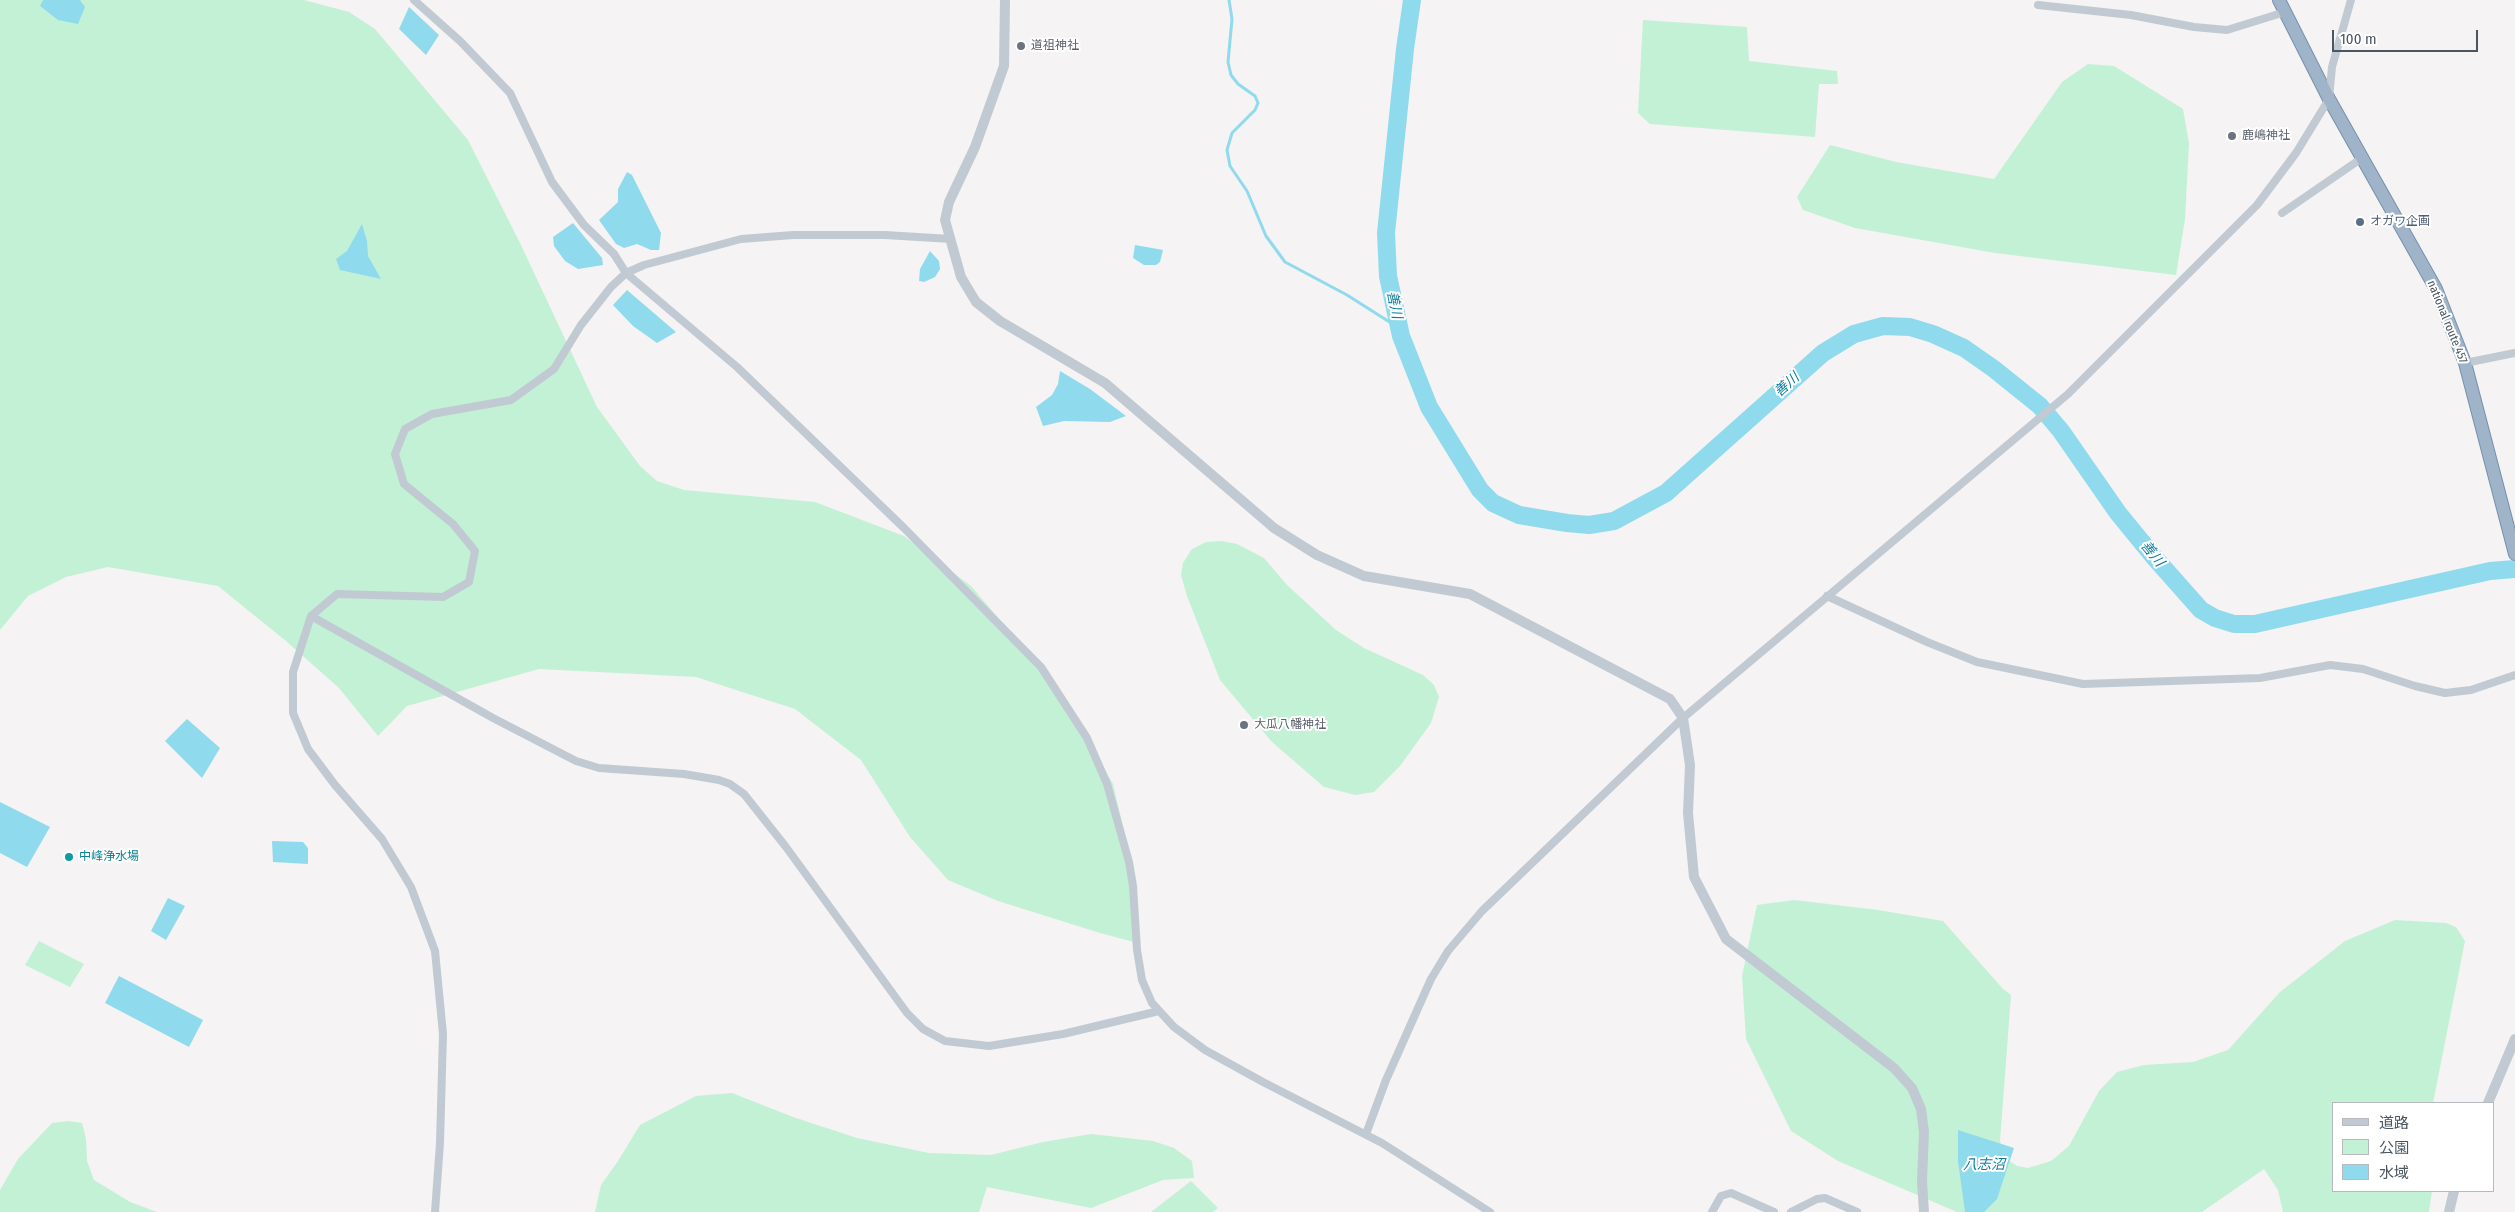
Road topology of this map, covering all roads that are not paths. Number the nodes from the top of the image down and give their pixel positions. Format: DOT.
graph roads {
  1 [pos="414,0"];
  2 [pos="1004,0"];
  3 [pos="2279,0"];
  4 [pos="2351,0"];
  5 [pos="2038,5"];
  6 [pos="2285,12"];
  7 [pos="2329,99"];
  8 [pos="2362,158"];
  9 [pos="2282,213"];
  10 [pos="951,239"];
  11 [pos="626,273"];
  12 [pos="2515,353"];
  13 [pos="2465,362"];
  14 [pos="2515,554"];
  15 [pos="1827,596"];
  16 [pos="311,616"];
  17 [pos="2515,675"];
  18 [pos="1683,718"];
  19 [pos="1159,1011"];
  20 [pos="2515,1039"];
  21 [pos="2488,1102"];
  22 [pos="1366,1134"];
  23 [pos="2454,1192"];
  24 [pos="435,1212"];
  25 [pos="1490,1212"];
  26 [pos="1712,1212"];
  27 [pos="1774,1212"];
  28 [pos="1791,1212"];
  29 [pos="1857,1212"];
  30 [pos="1924,1212"];
  31 [pos="2449,1212"];
  1 -- 11 [label="street"];
  2 -- 10 [label="street"];
  3 -- 6 [label="highway, national route 457"];
  4 -- 7 [label="street"];
  5 -- 6 [label="street"];
  6 -- 7 [label="highway, national route 457"];
  7 -- 8 [label="highway, national route 457"];
  7 -- 15 [label="street"];
  8 -- 9 [label="street"];
  8 -- 13 [label="highway, national route 457"];
  10 -- 11 [label="street"];
  10 -- 18 [label="street"];
  11 -- 16 [label="street"];
  11 -- 19 [label="street"];
  12 -- 13 [label="street"];
  13 -- 14 [label="highway, national route 457"];
  15 -- 17 [label="street"];
  15 -- 18 [label="street"];
  16 -- 19 [label="street"];
  16 -- 24 [label="street"];
  18 -- 22 [label="street"];
  18 -- 30 [label="street"];
  19 -- 22 [label="street"];
  20 -- 21 [label="street"];
  22 -- 25 [label="street"];
  23 -- 31 [label="street"];
  26 -- 27 [label="street"];
  28 -- 29 [label="street"];
}
